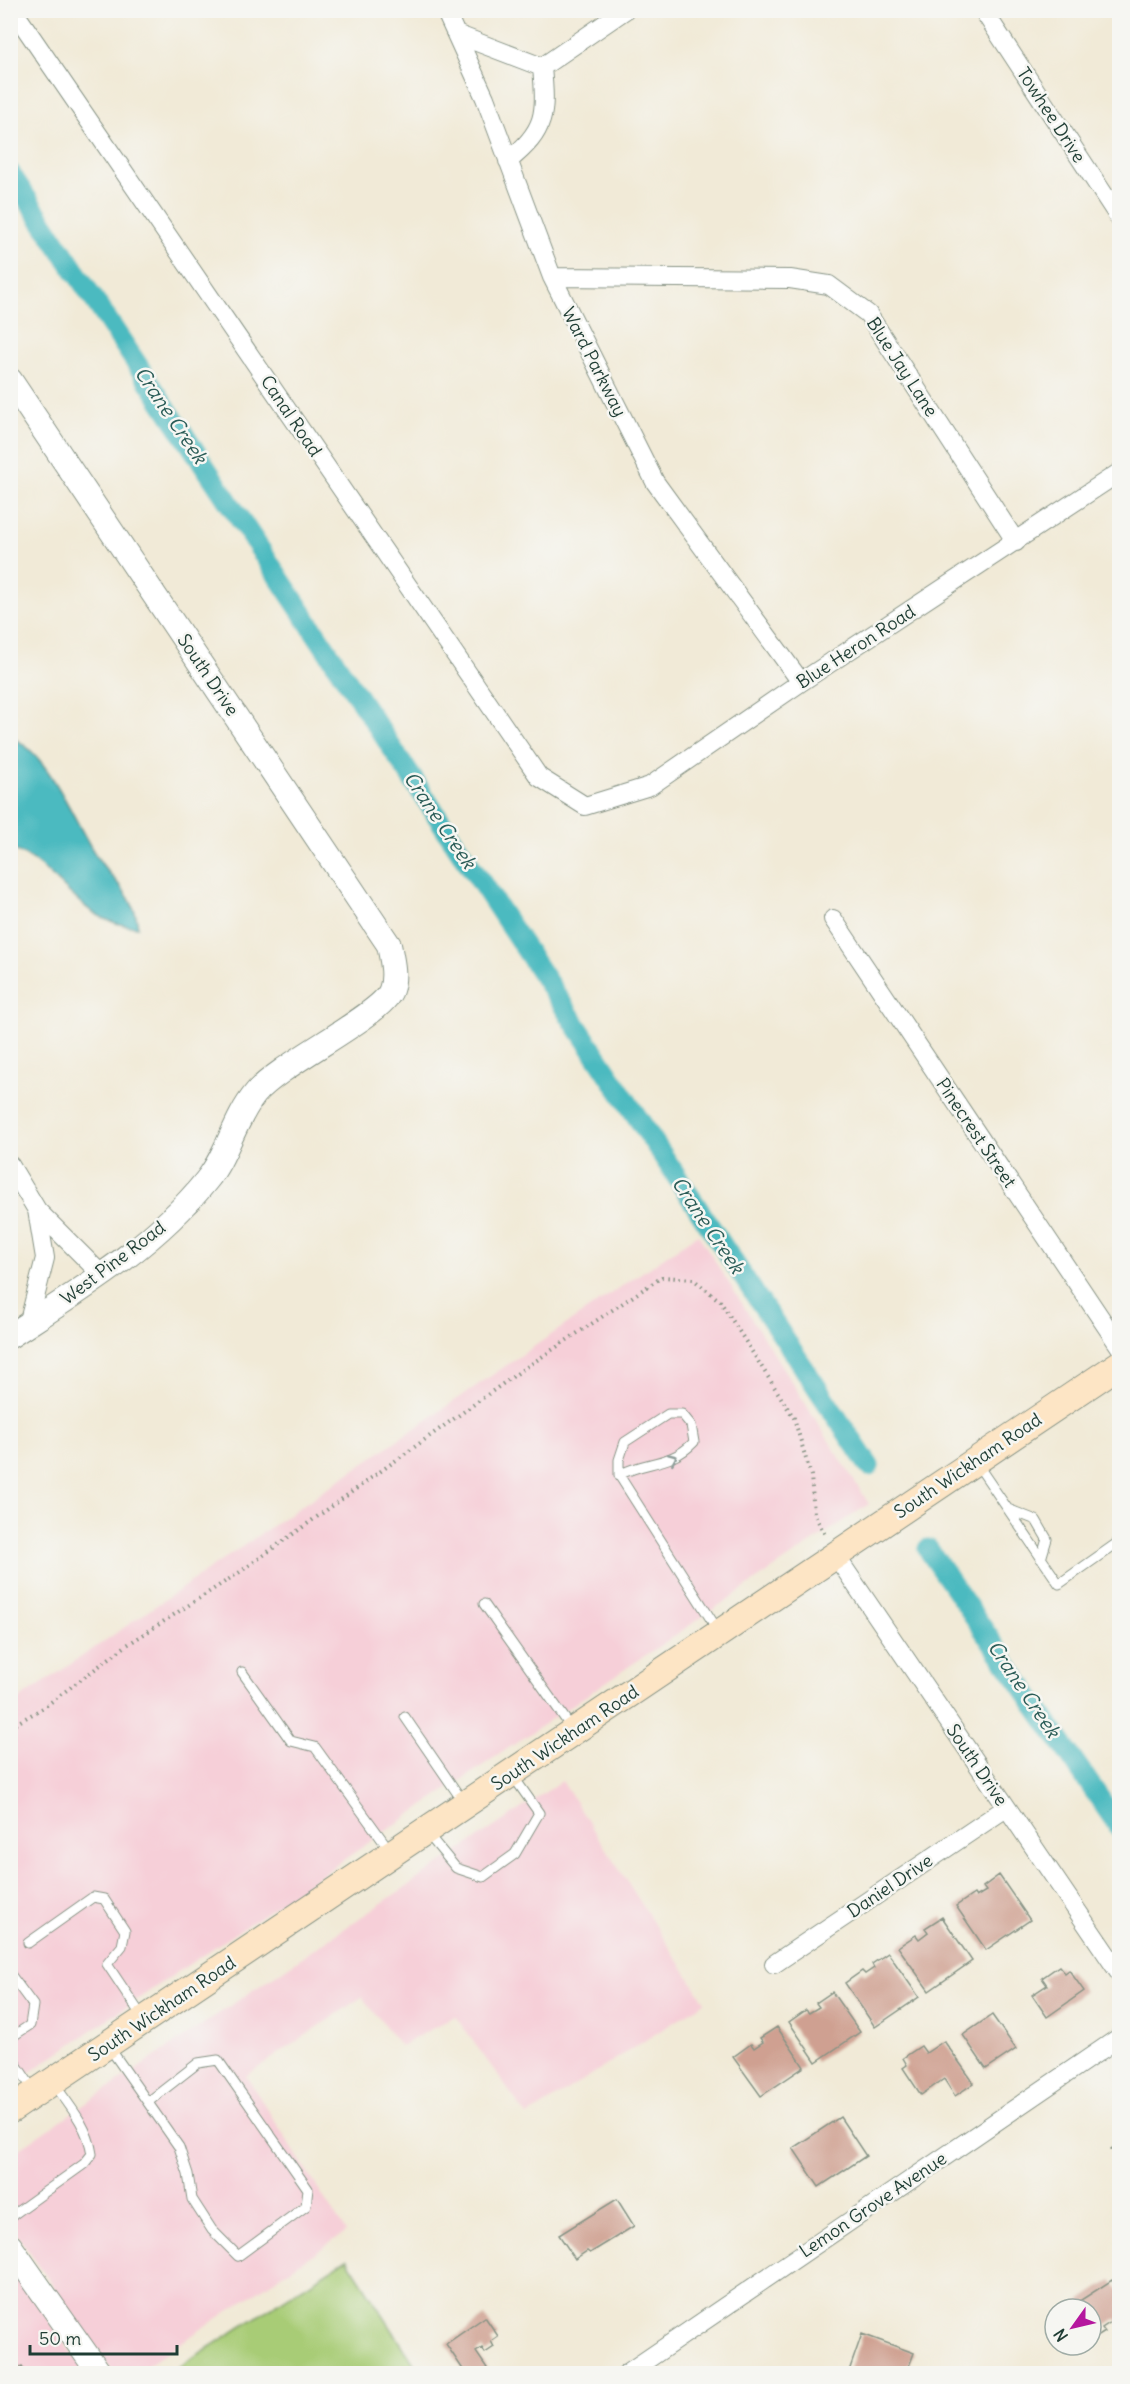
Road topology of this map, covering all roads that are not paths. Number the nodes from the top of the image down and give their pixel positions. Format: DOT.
graph roads {
  1 [pos="13,10"];
  2 [pos="445,10"];
  3 [pos="625,10"];
  4 [pos="982,10"];
  5 [pos="456,34"];
  6 [pos="542,67"];
  7 [pos="508,161"];
  8 [pos="1119,219"];
  9 [pos="552,277"];
  10 [pos="10,380"];
  11 [pos="1119,472"];
  12 [pos="1016,542"];
  13 [pos="801,682"];
  14 [pos="585,806"];
  15 [pos="833,919"];
  16 [pos="394,974"];
  17 [pos="10,1165"];
  18 [pos="37,1210"];
  19 [pos="101,1274"];
  20 [pos="19,1330"];
  21 [pos="1119,1347"];
  22 [pos="1119,1364"];
  23 [pos="975,1462"];
  24 [pos="619,1475"];
  25 [pos="1007,1509"];
  26 [pos="1119,1541"];
  27 [pos="836,1556"];
  28 [pos="1041,1559"];
  29 [pos="484,1604"];
  30 [pos="720,1634"];
  31 [pos="242,1672"];
  32 [pos="405,1717"];
  33 [pos="574,1732"];
  34 [pos="512,1774"];
  35 [pos="465,1805"];
  36 [pos="1006,1808"];
  37 [pos="426,1832"];
  38 [pos="392,1854"];
  39 [pos="28,1942"];
  40 [pos="774,1964"];
  41 [pos="10,1974"];
  42 [pos="1119,1974"];
  43 [pos="145,2020"];
  44 [pos="1119,2037"];
  45 [pos="10,2038"];
  46 [pos="108,2045"];
  47 [pos="10,2055"];
  48 [pos="44,2088"];
  49 [pos="148,2102"];
  50 [pos="10,2110"];
  51 [pos="10,2217"];
  52 [pos="10,2246"];
  53 [pos="100,2373"];
  54 [pos="626,2373"];
  1 -- 14 [label="street, Canal Road"];
  2 -- 5 [label="street, Ward Parkway"];
  3 -- 6 [label="street"];
  4 -- 8 [label="street, Towhee Drive"];
  5 -- 6 [label="street"];
  5 -- 7 [label="street, Ward Parkway"];
  6 -- 7 [label="street"];
  7 -- 9 [label="street, Ward Parkway"];
  9 -- 12 [label="street, Blue Jay Lane"];
  9 -- 13 [label="street, Ward Parkway"];
  10 -- 16 [label="street, South Drive"];
  11 -- 12 [label="street, Blue Heron Road"];
  12 -- 13 [label="street, Blue Heron Road"];
  13 -- 14 [label="street, Blue Heron Road"];
  15 -- 21 [label="street, Pinecrest Street"];
  16 -- 19 [label="street, West Pine Road"];
  17 -- 18 [label="street"];
  18 -- 19 [label="street"];
  18 -- 20 [label="street"];
  19 -- 20 [label="street, West Pine Road"];
  22 -- 23 [label="main road, South Wickham Road"];
  23 -- 25 [label="lane"];
  23 -- 27 [label="main road, South Wickham Road"];
  24 -- 24 [label="lane, one-way"];
  24 -- 30 [label="lane"];
  25 -- 28 [label="lane"];
  25 -- 28 [label="lane"];
  26 -- 28 [label="lane"];
  27 -- 30 [label="main road, South Wickham Road"];
  27 -- 36 [label="street, South Drive"];
  29 -- 33 [label="lane"];
  30 -- 33 [label="main road, South Wickham Road"];
  31 -- 38 [label="lane"];
  32 -- 35 [label="lane"];
  33 -- 34 [label="main road, South Wickham Road"];
  34 -- 35 [label="main road, South Wickham Road"];
  34 -- 37 [label="lane"];
  35 -- 37 [label="main road, South Wickham Road"];
  36 -- 40 [label="street, Daniel Drive"];
  36 -- 42 [label="street, South Drive"];
  37 -- 38 [label="main road, South Wickham Road"];
  38 -- 43 [label="main road, South Wickham Road"];
  39 -- 43 [label="lane"];
  41 -- 45 [label="lane"];
  43 -- 46 [label="main road, South Wickham Road"];
  44 -- 54 [label="street, Lemon Grove Avenue"];
  46 -- 48 [label="main road, South Wickham Road"];
  46 -- 49 [label="lane"];
  47 -- 48 [label="lane"];
  48 -- 50 [label="main road, South Wickham Road"];
  48 -- 51 [label="lane"];
  49 -- 49 [label="lane"];
  52 -- 53 [label="street"];
}
